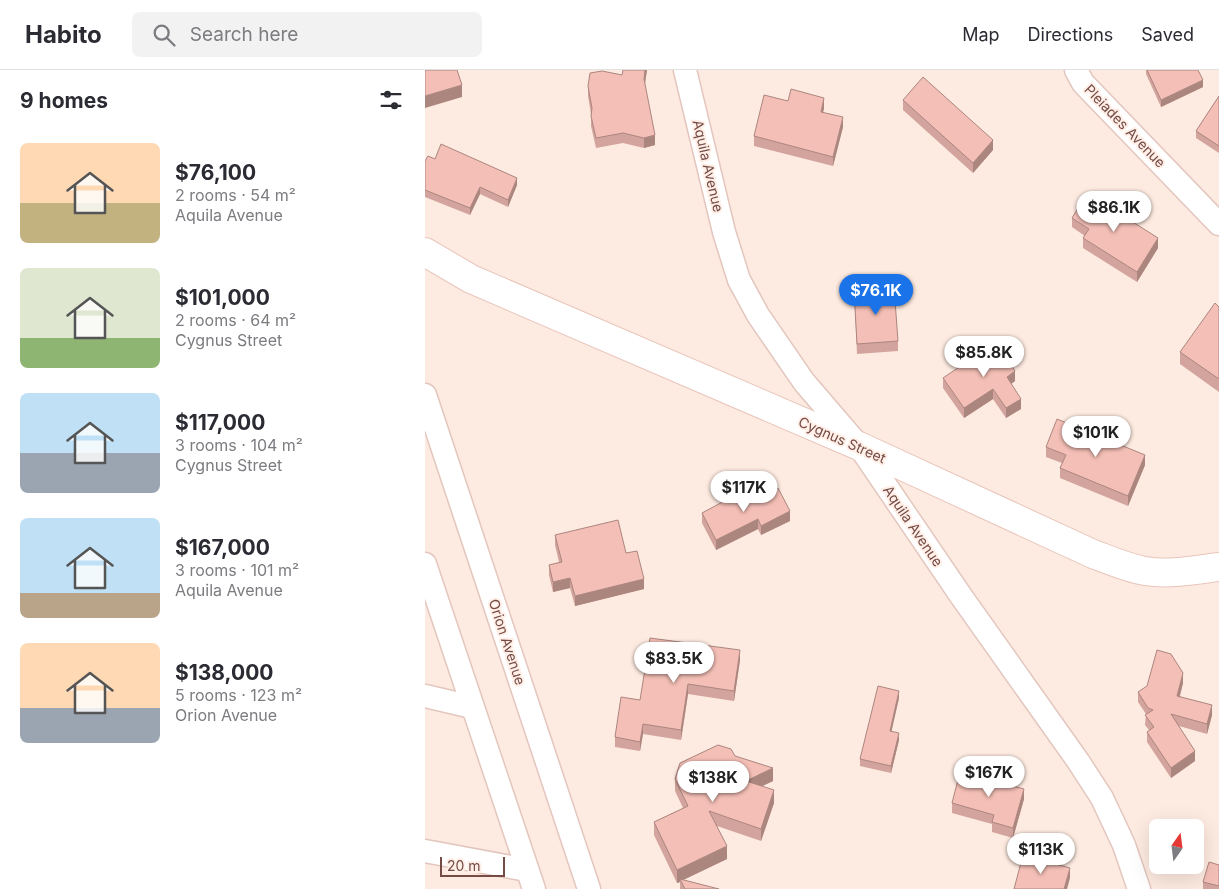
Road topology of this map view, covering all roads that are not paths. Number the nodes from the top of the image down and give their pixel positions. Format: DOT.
graph roads {
  1 [pos="685,70"];
  2 [pos="1076,70"];
  3 [pos="1219,224"];
  4 [pos="425,252"];
  5 [pos="425,271"];
  6 [pos="471,279"];
  7 [pos="425,395"];
  8 [pos="859,446"];
  9 [pos="1219,567"];
  10 [pos="426,571"];
  11 [pos="425,696"];
  12 [pos="472,707"];
  13 [pos="425,851"];
  14 [pos="530,879"];
  15 [pos="589,889"];
  16 [pos="1139,889"];
  1 -- 8 [label="street, Aquila Avenue"];
  2 -- 3 [label="street, Pleiades Avenue"];
  4 -- 6 [label="street, Cygnus Street"];
  5 -- 6 [label="street, Cygnus Street"];
  6 -- 8 [label="street, Cygnus Street"];
  7 -- 15 [label="street, Orion Avenue"];
  8 -- 9 [label="street, Cygnus Street"];
  8 -- 16 [label="street, Aquila Avenue"];
  10 -- 12 [label="street"];
  11 -- 12 [label="street"];
  12 -- 14 [label="street"];
  13 -- 14 [label="street"];
}
